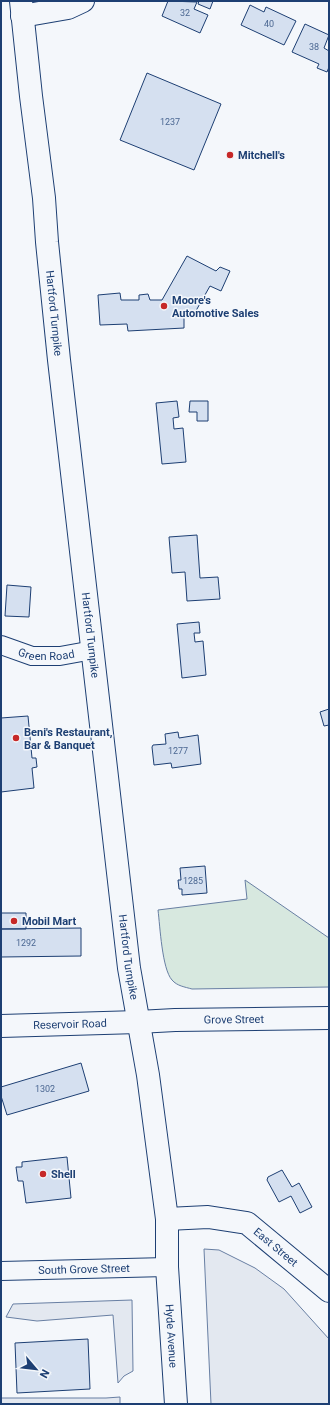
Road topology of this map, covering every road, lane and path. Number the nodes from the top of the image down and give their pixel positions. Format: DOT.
graph roads {
  1 [pos="83,1"];
  2 [pos="22,8"];
  3 [pos="1,645"];
  4 [pos="92,650"];
  5 [pos="329,1018"];
  6 [pos="138,1022"];
  7 [pos="1,1026"];
  8 [pos="167,1219"];
  9 [pos="167,1267"];
  10 [pos="1,1271"];
  11 [pos="329,1291"];
  12 [pos="176,1404"];
  1 -- 2 [label="main road"];
  2 -- 4 [label="main road, Hartford Turnpike"];
  3 -- 4 [label="street, Green Road"];
  4 -- 6 [label="main road, Hartford Turnpike"];
  5 -- 6 [label="main road, Grove Street"];
  6 -- 7 [label="main road, Reservoir Road"];
  6 -- 8 [label="main road, Hartford Turnpike"];
  8 -- 9 [label="main road, Hartford Turnpike"];
  8 -- 11 [label="main road, East Street"];
  9 -- 10 [label="street, South Grove Street"];
  9 -- 12 [label="main road, Hyde Avenue"];
}
